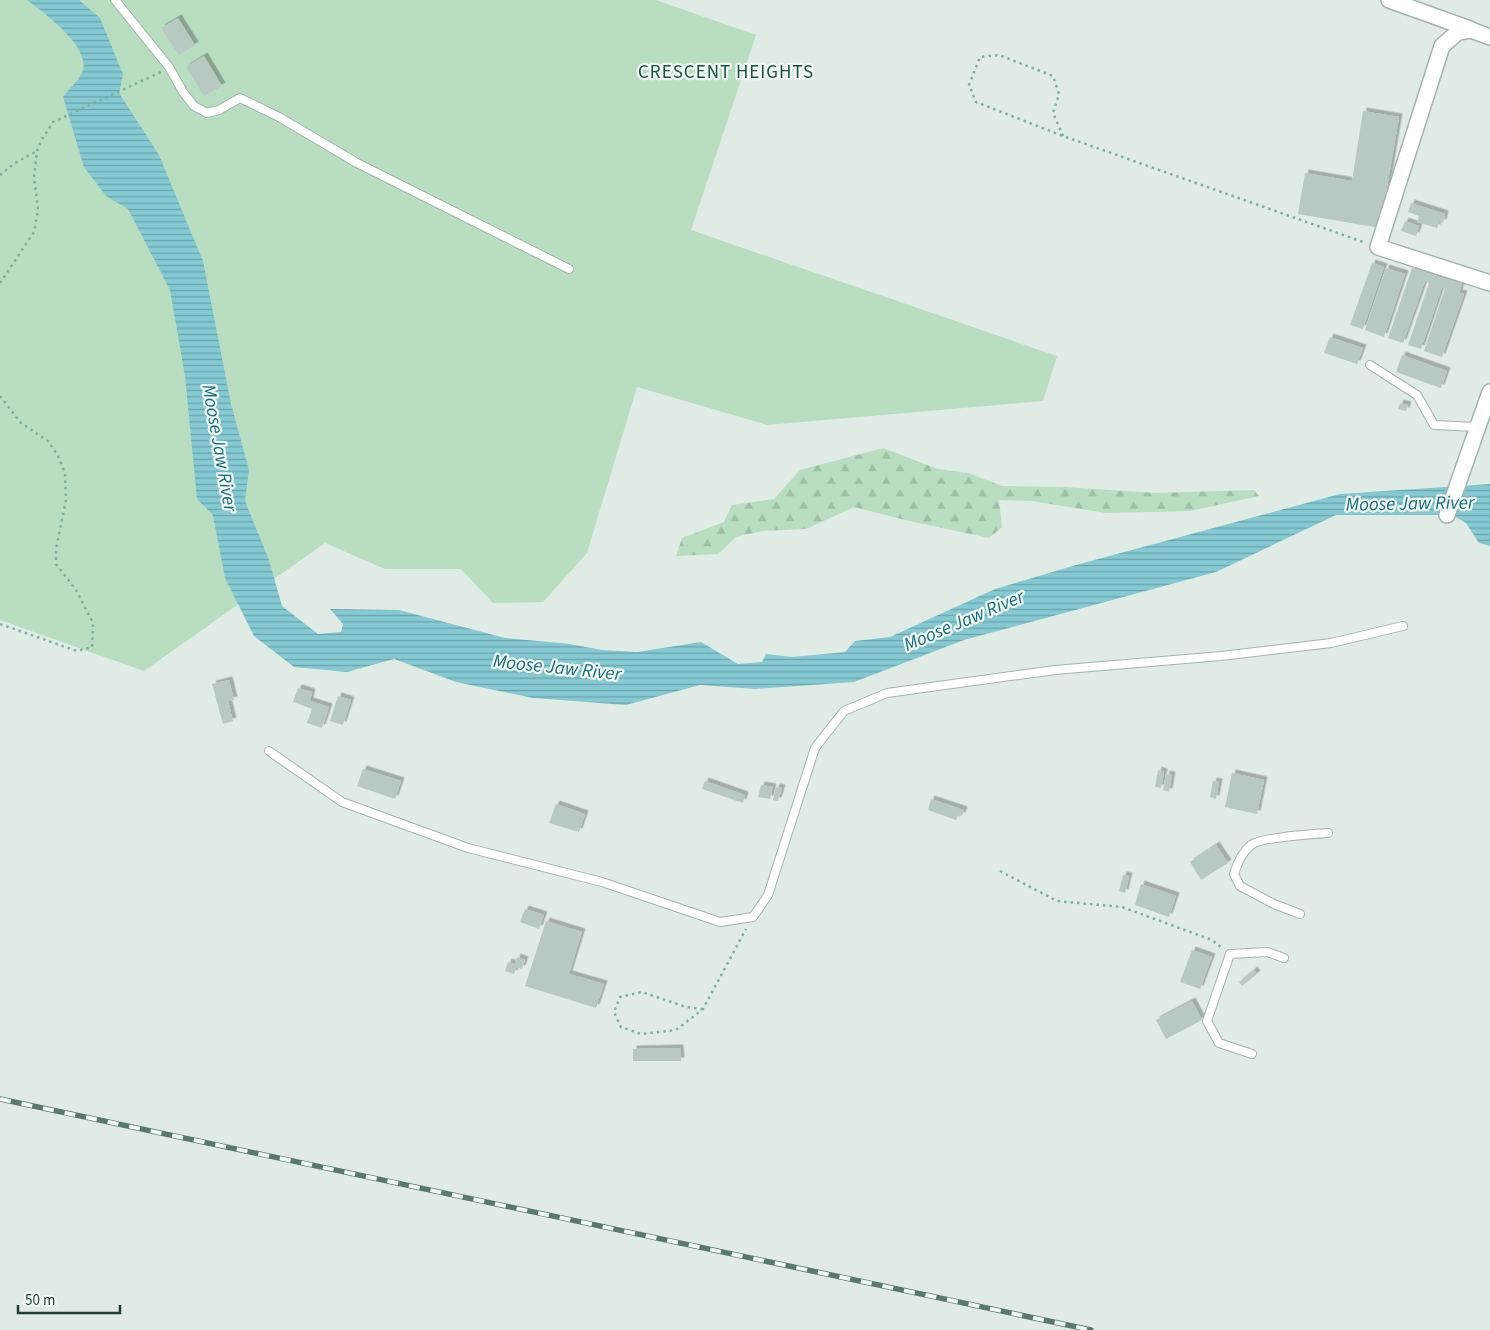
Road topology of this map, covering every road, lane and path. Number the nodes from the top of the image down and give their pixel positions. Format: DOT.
graph roads {
  1 [pos="115,0"];
  2 [pos="1389,0"];
  3 [pos="1471,30"];
  4 [pos="1490,37"];
  5 [pos="169,68"];
  6 [pos="1063,136"];
  7 [pos="37,151"];
  8 [pos="0,175"];
  9 [pos="1378,247"];
  10 [pos="569,269"];
  11 [pos="0,283"];
  12 [pos="1490,283"];
  13 [pos="1370,365"];
  14 [pos="1490,392"];
  15 [pos="0,396"];
  16 [pos="1478,427"];
  17 [pos="1447,515"];
  18 [pos="0,624"];
  19 [pos="1403,626"];
  20 [pos="269,752"];
  21 [pos="1328,833"];
  22 [pos="1000,871"];
  23 [pos="1300,914"];
  24 [pos="753,916"];
  25 [pos="1230,954"];
  26 [pos="1284,958"];
  27 [pos="703,1009"];
  28 [pos="1252,1054"];
  1 -- 5 [label="lane"];
  2 -- 3 [label="street"];
  3 -- 4 [label="street"];
  3 -- 9 [label="street"];
  5 -- 7 [label="path"];
  5 -- 10 [label="lane"];
  6 -- 6 [label="path"];
  6 -- 9 [label="path"];
  7 -- 8 [label="path"];
  7 -- 11 [label="path"];
  9 -- 12 [label="street"];
  13 -- 16 [label="lane"];
  14 -- 16 [label="street"];
  15 -- 18 [label="path"];
  16 -- 17 [label="street"];
  19 -- 24 [label="lane"];
  20 -- 24 [label="lane"];
  21 -- 23 [label="lane"];
  22 -- 25 [label="path"];
  24 -- 27 [label="path"];
  25 -- 26 [label="lane"];
  25 -- 28 [label="lane"];
  27 -- 27 [label="path"];
}
